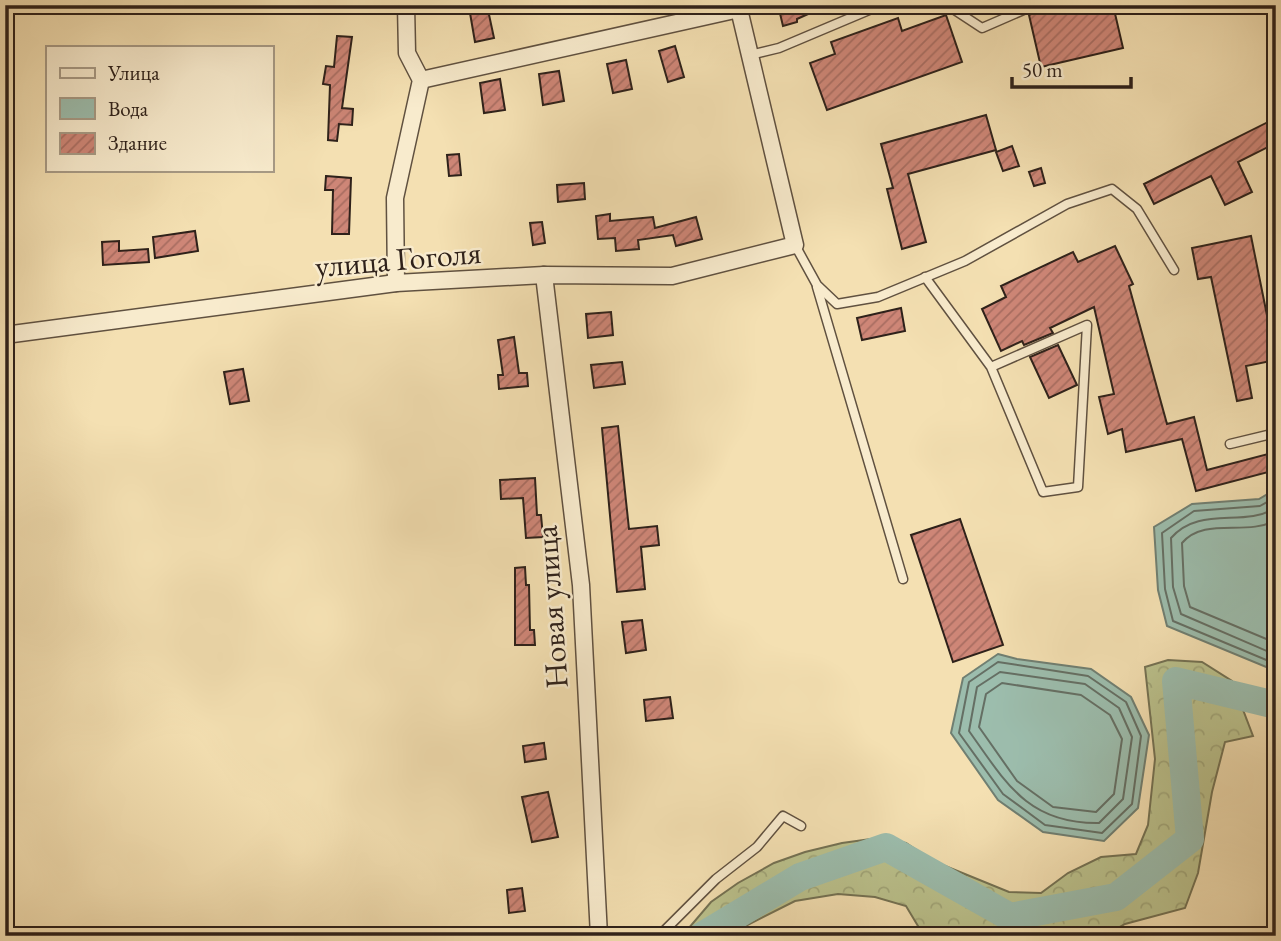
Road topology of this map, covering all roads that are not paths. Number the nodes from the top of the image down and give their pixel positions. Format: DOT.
graph roads {
  1 [pos="406,5"];
  2 [pos="881,5"];
  3 [pos="947,5"];
  4 [pos="1034,5"];
  5 [pos="738,7"];
  6 [pos="750,55"];
  7 [pos="421,80"];
  8 [pos="1276,208"];
  9 [pos="1276,233"];
  10 [pos="795,245"];
  11 [pos="1174,271"];
  12 [pos="544,275"];
  13 [pos="925,277"];
  14 [pos="396,283"];
  15 [pos="817,285"];
  16 [pos="5,335"];
  17 [pos="991,368"];
  18 [pos="1276,433"];
  19 [pos="1230,444"];
  20 [pos="903,579"];
  21 [pos="801,826"];
  22 [pos="599,936"];
  23 [pos="659,936"];
  1 -- 7 [label="street"];
  2 -- 6 [label="lane"];
  3 -- 4 [label="lane"];
  5 -- 6 [label="street"];
  5 -- 7 [label="street"];
  6 -- 10 [label="street"];
  7 -- 14 [label="street"];
  8 -- 9 [label="lane"];
  10 -- 12 [label="street, улица Гоголя"];
  10 -- 15 [label="lane"];
  11 -- 13 [label="lane"];
  12 -- 14 [label="street, улица Гоголя"];
  12 -- 22 [label="street, Новая улица"];
  13 -- 15 [label="lane"];
  13 -- 17 [label="lane"];
  14 -- 16 [label="street, улица Гоголя"];
  15 -- 20 [label="lane"];
  17 -- 17 [label="lane"];
  18 -- 19 [label="lane"];
  21 -- 23 [label="lane"];
}
